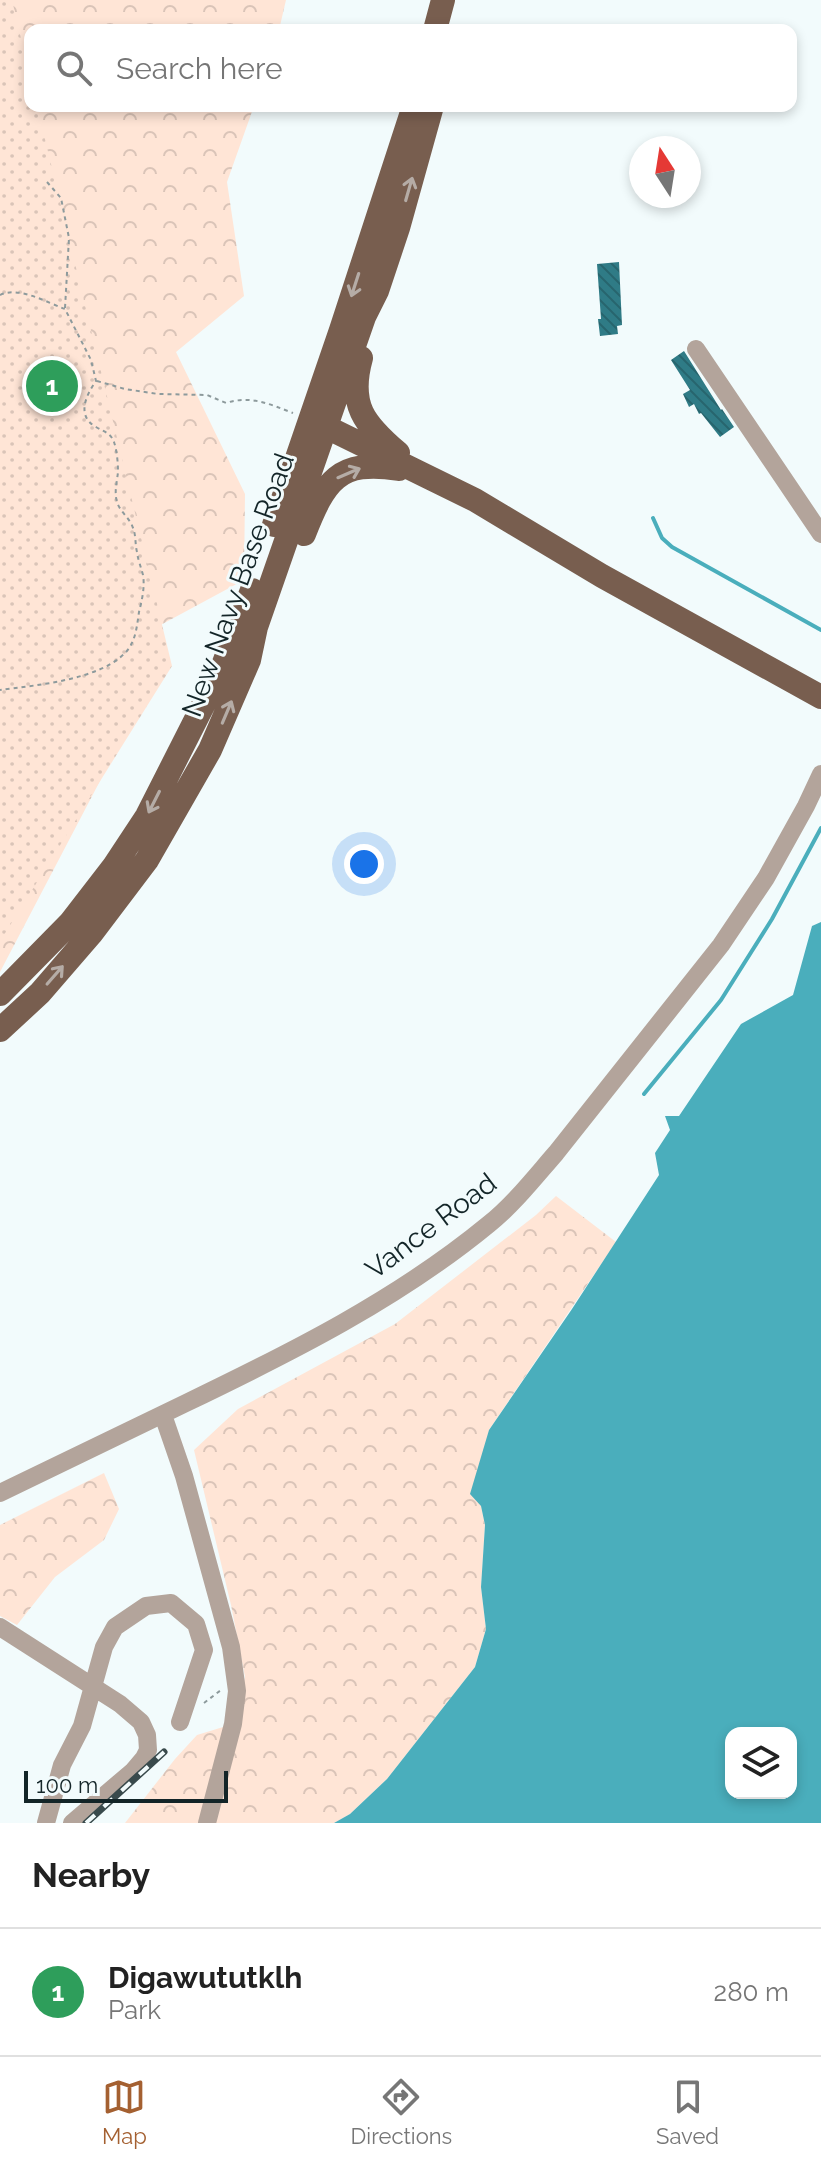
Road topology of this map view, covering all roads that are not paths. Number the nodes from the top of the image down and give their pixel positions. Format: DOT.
graph roads {
  1 [pos="443,0"];
  2 [pos="457,0"];
  3 [pos="437,24"];
  4 [pos="452,24"];
  5 [pos="412,112"];
  6 [pos="430,112"];
  7 [pos="377,291"];
  8 [pos="696,349"];
  9 [pos="318,423"];
  10 [pos="421,473"];
  11 [pos="821,534"];
  12 [pos="249,660"];
  13 [pos="812,692"];
  14 [pos="821,774"];
  15 [pos="0,994"];
  16 [pos="0,1030"];
  17 [pos="163,1415"];
  18 [pos="0,1493"];
  19 [pos="0,1627"];
  20 [pos="94,1687"];
  21 [pos="180,1722"];
  22 [pos="46,1823"];
  23 [pos="72,1823"];
  24 [pos="207,1823"];
  1 -- 3 [label="main road"];
  2 -- 4 [label="main road"];
  5 -- 9 [label="main road, New Navy Base Road, one-way"];
  7 -- 6 [label="main road, New Navy Base Road, one-way"];
  7 -- 9 [label="main road, New Navy Base Road"];
  7 -- 10 [label="main road"];
  8 -- 11 [label="street"];
  9 -- 10 [label="main road"];
  9 -- 12 [label="main road, New Navy Base Road"];
  9 -- 15 [label="main road, New Navy Base Road, one-way"];
  12 -- 10 [label="main road, one-way"];
  10 -- 13 [label="main road"];
  16 -- 12 [label="main road, New Navy Base Road, one-way"];
  14 -- 17 [label="street, Vance Road"];
  17 -- 18 [label="street, Vance Road"];
  17 -- 24 [label="street"];
  19 -- 20 [label="street"];
  20 -- 21 [label="street"];
  20 -- 22 [label="street"];
  20 -- 23 [label="street"];
}
